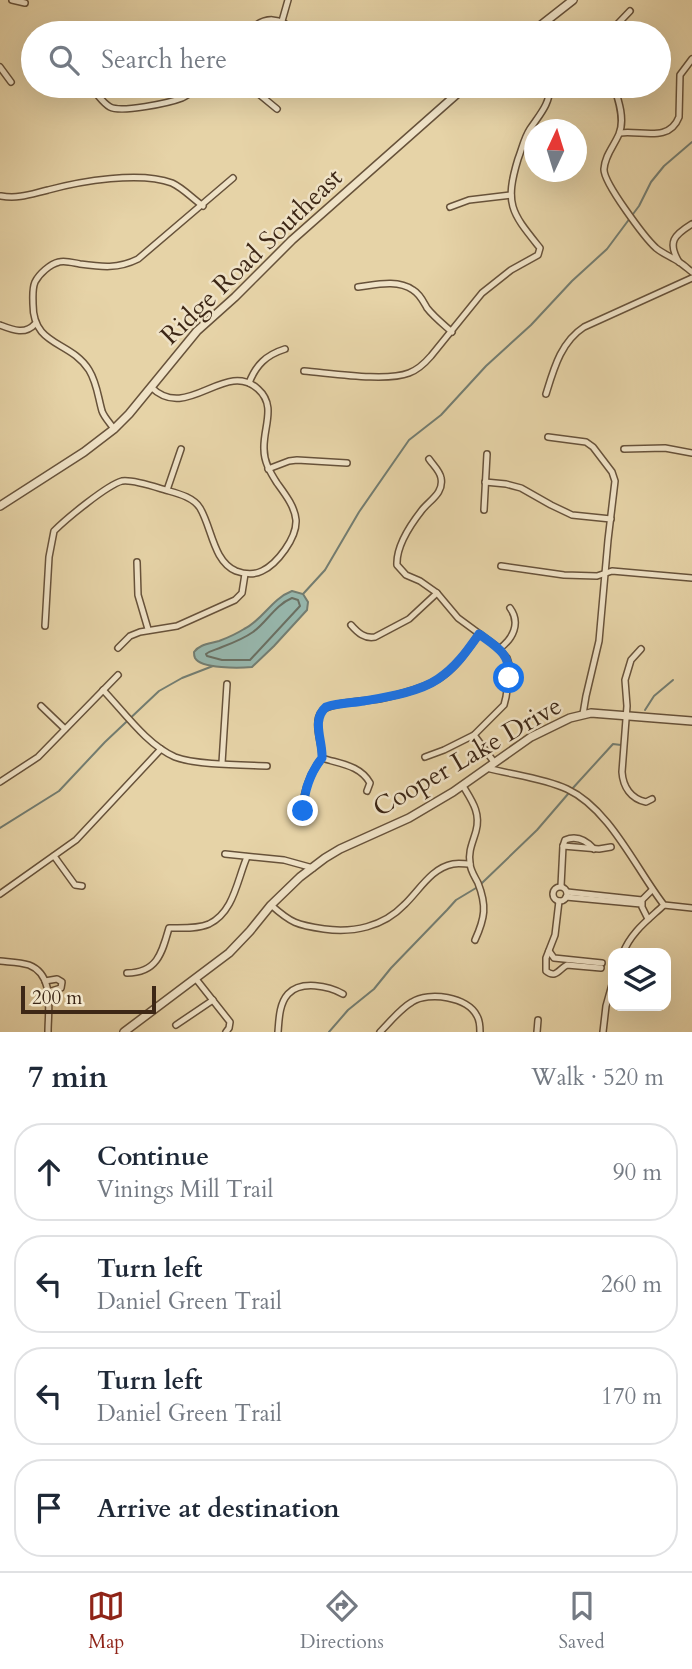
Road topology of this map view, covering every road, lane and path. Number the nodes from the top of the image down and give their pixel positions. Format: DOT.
graph roads {
  1 [pos="12,0"];
  2 [pos="288,0"];
  3 [pos="573,0"];
  4 [pos="24,3"];
  5 [pos="630,11"];
  6 [pos="264,21"];
  7 [pos="282,21"];
  8 [pos="546,21"];
  9 [pos="620,21"];
  10 [pos="692,59"];
  11 [pos="0,67"];
  12 [pos="11,82"];
  13 [pos="100,98"];
  14 [pos="179,98"];
  15 [pos="264,98"];
  16 [pos="453,98"];
  17 [pos="549,98"];
  18 [pos="618,98"];
  19 [pos="277,109"];
  20 [pos="620,133"];
  21 [pos="233,178"];
  22 [pos="511,195"];
  23 [pos="1,196"];
  24 [pos="202,206"];
  25 [pos="450,208"];
  26 [pos="692,224"];
  27 [pos="679,262"];
  28 [pos="692,272"];
  29 [pos="692,278"];
  30 [pos="358,286"];
  31 [pos="35,324"];
  32 [pos="0,325"];
  33 [pos="452,332"];
  34 [pos="285,349"];
  35 [pos="304,371"];
  36 [pos="249,383"];
  37 [pos="151,387"];
  38 [pos="546,394"];
  39 [pos="114,429"];
  40 [pos="548,437"];
  41 [pos="624,449"];
  42 [pos="181,450"];
  43 [pos="692,453"];
  44 [pos="487,454"];
  45 [pos="429,459"];
  46 [pos="347,463"];
  47 [pos="268,469"];
  48 [pos="485,482"];
  49 [pos="167,490"];
  50 [pos="0,506"];
  51 [pos="484,510"];
  52 [pos="611,519"];
  53 [pos="137,562"];
  54 [pos="501,566"];
  55 [pos="605,573"];
  56 [pos="246,574"];
  57 [pos="692,578"];
  58 [pos="437,593"];
  59 [pos="510,608"];
  60 [pos="351,625"];
  61 [pos="45,626"];
  62 [pos="148,629"];
  63 [pos="479,634"];
  64 [pos="118,648"];
  65 [pos="499,649"];
  66 [pos="641,649"];
  67 [pos="118,675"];
  68 [pos="227,684"];
  69 [pos="103,690"];
  70 [pos="41,706"];
  71 [pos="583,714"];
  72 [pos="627,715"];
  73 [pos="692,721"];
  74 [pos="65,729"];
  75 [pos="474,734"];
  76 [pos="161,749"];
  77 [pos="425,757"];
  78 [pos="322,758"];
  79 [pos="222,763"];
  80 [pos="491,765"];
  81 [pos="267,766"];
  82 [pos="0,782"];
  83 [pos="463,786"];
  84 [pos="367,791"];
  85 [pos="652,799"];
  86 [pos="307,820"];
  87 [pos="611,848"];
  88 [pos="225,854"];
  89 [pos="54,856"];
  90 [pos="247,857"];
  91 [pos="470,864"];
  92 [pos="313,868"];
  93 [pos="82,886"];
  94 [pos="561,886"];
  95 [pos="652,890"];
  96 [pos="0,894"];
  97 [pos="567,895"];
  98 [pos="559,901"];
  99 [pos="641,902"];
  100 [pos="271,905"];
  101 [pos="664,905"];
  102 [pos="692,908"];
  103 [pos="648,919"];
  104 [pos="475,940"];
  105 [pos="625,948"];
  106 [pos="549,951"];
  107 [pos="0,961"];
  108 [pos="127,973"];
  109 [pos="196,979"];
  110 [pos="45,981"];
  111 [pos="48,992"];
  112 [pos="342,993"];
  113 [pos="608,999"];
  114 [pos="213,1000"];
  115 [pos="538,1020"];
  116 [pos="176,1025"];
  117 [pos="48,1032"];
  118 [pos="124,1032"];
  119 [pos="226,1032"];
  120 [pos="278,1032"];
  121 [pos="380,1032"];
  122 [pos="480,1032"];
  123 [pos="537,1032"];
  124 [pos="603,1032"];
  1 -- 4 [label="street"];
  2 -- 7 [label="street"];
  3 -- 8 [label="street"];
  5 -- 9 [label="street"];
  6 -- 7 [label="street"];
  10 -- 20 [label="street"];
  11 -- 12 [label="street"];
  13 -- 14 [label="street"];
  15 -- 19 [label="street"];
  16 -- 37 [label="street, Ridge Road Southeast"];
  17 -- 22 [label="street"];
  18 -- 20 [label="street"];
  20 -- 27 [label="street"];
  21 -- 24 [label="street"];
  22 -- 25 [label="street"];
  22 -- 33 [label="street"];
  23 -- 24 [label="street"];
  24 -- 31 [label="street"];
  26 -- 27 [label="street"];
  27 -- 28 [label="street"];
  29 -- 38 [label="street"];
  30 -- 33 [label="street"];
  31 -- 32 [label="street"];
  31 -- 39 [label="street"];
  33 -- 35 [label="street"];
  34 -- 36 [label="street"];
  36 -- 37 [label="street"];
  36 -- 47 [label="street"];
  37 -- 39 [label="street, Ridge Road Southeast"];
  39 -- 50 [label="street, Ridge Road Southeast"];
  40 -- 52 [label="street"];
  41 -- 43 [label="street"];
  42 -- 49 [label="street"];
  44 -- 48 [label="street"];
  45 -- 58 [label="street"];
  46 -- 47 [label="street"];
  47 -- 56 [label="street"];
  48 -- 51 [label="street"];
  48 -- 52 [label="street"];
  49 -- 56 [label="street"];
  49 -- 61 [label="street"];
  52 -- 55 [label="street"];
  53 -- 62 [label="street"];
  54 -- 55 [label="street"];
  55 -- 57 [label="street"];
  55 -- 71 [label="street"];
  56 -- 62 [label="street"];
  58 -- 60 [label="street"];
  58 -- 63 [label="street"];
  59 -- 65 [label="street"];
  62 -- 64 [label="street"];
  63 -- 65 [label="street"];
  63 -- 78 [label="street"];
  65 -- 75 [label="street"];
  66 -- 72 [label="street"];
  67 -- 69 [label="street"];
  68 -- 79 [label="street"];
  69 -- 74 [label="street"];
  69 -- 76 [label="street"];
  70 -- 74 [label="street"];
  71 -- 72 [label="street, Cooper Lake Drive"];
  71 -- 80 [label="street, Cooper Lake Drive"];
  72 -- 73 [label="street, Cooper Lake Drive"];
  72 -- 85 [label="street"];
  74 -- 82 [label="street"];
  75 -- 77 [label="street"];
  75 -- 80 [label="street"];
  76 -- 79 [label="street"];
  76 -- 89 [label="street"];
  78 -- 84 [label="street"];
  78 -- 86 [label="street"];
  79 -- 81 [label="street"];
  80 -- 83 [label="street, Cooper Lake Drive"];
  80 -- 95 [label="street"];
  83 -- 91 [label="street"];
  83 -- 92 [label="street, Cooper Lake Drive"];
  87 -- 94 [label="street"];
  88 -- 90 [label="street"];
  89 -- 93 [label="street"];
  89 -- 96 [label="street"];
  90 -- 92 [label="street"];
  90 -- 108 [label="street"];
  91 -- 100 [label="street"];
  91 -- 104 [label="street"];
  92 -- 100 [label="street, Cooper Lake Drive"];
  94 -- 97 [label="street"];
  94 -- 98 [label="street"];
  95 -- 99 [label="street"];
  95 -- 101 [label="street"];
  97 -- 98 [label="street"];
  97 -- 99 [label="street"];
  98 -- 106 [label="street"];
  99 -- 103 [label="street"];
  100 -- 109 [label="street, Cooper Lake Drive"];
  101 -- 102 [label="street"];
  101 -- 103 [label="street"];
  103 -- 105 [label="street"];
  106 -- 106 [label="street"];
  107 -- 110 [label="street"];
  109 -- 114 [label="street"];
  109 -- 118 [label="street, Cooper Lake Drive"];
  110 -- 111 [label="street"];
  110 -- 111 [label="street"];
  111 -- 117 [label="street"];
  112 -- 120 [label="street"];
  113 -- 124 [label="street"];
  114 -- 116 [label="street"];
  114 -- 119 [label="street"];
  115 -- 123 [label="street"];
  121 -- 122 [label="street"];
}
